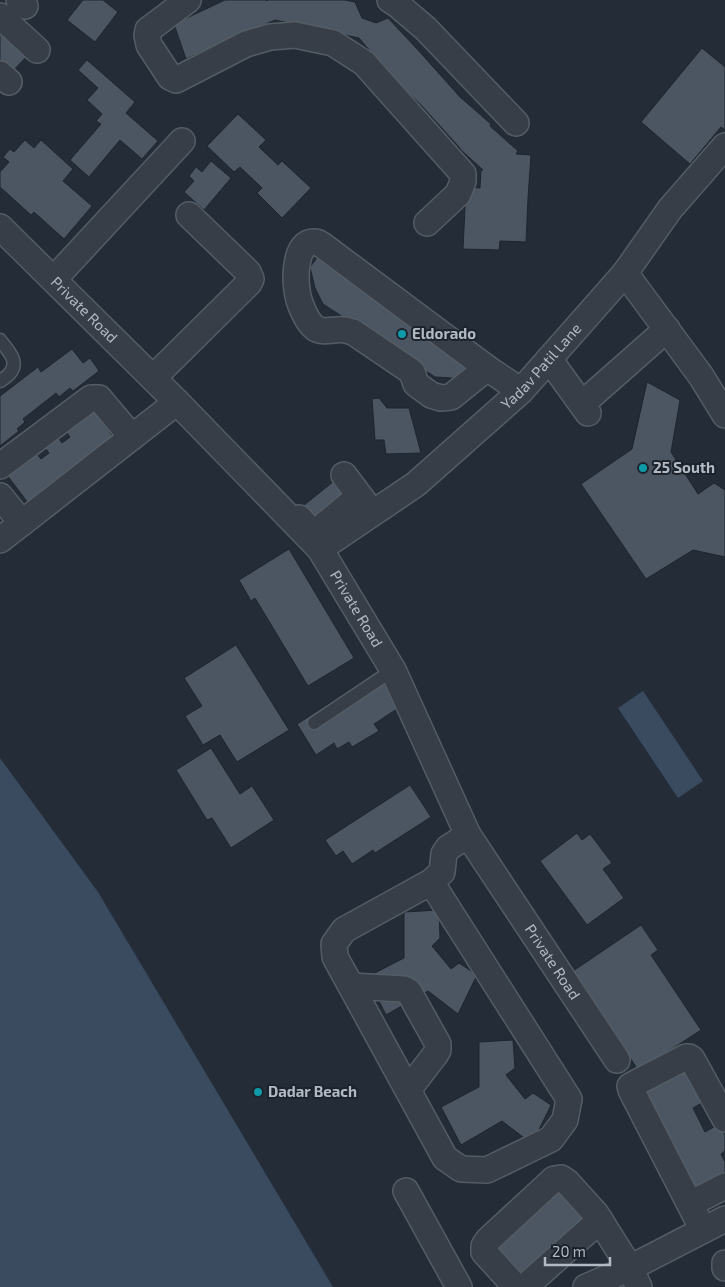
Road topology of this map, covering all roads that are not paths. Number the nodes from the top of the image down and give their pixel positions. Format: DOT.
graph roads {
  1 [pos="188,0"];
  2 [pos="390,0"];
  3 [pos="0,16"];
  4 [pos="38,50"];
  5 [pos="516,123"];
  6 [pos="182,141"];
  7 [pos="725,146"];
  8 [pos="189,215"];
  9 [pos="427,223"];
  10 [pos="0,227"];
  11 [pos="624,273"];
  12 [pos="54,279"];
  13 [pos="667,329"];
  14 [pos="0,340"];
  15 [pos="549,359"];
  16 [pos="487,368"];
  17 [pos="153,378"];
  18 [pos="0,381"];
  19 [pos="521,392"];
  20 [pos="177,402"];
  21 [pos="725,415"];
  22 [pos="132,437"];
  23 [pos="0,466"];
  24 [pos="344,475"];
  25 [pos="0,496"];
  26 [pos="364,507"];
  27 [pos="298,516"];
  28 [pos="22,522"];
  29 [pos="0,540"];
  30 [pos="320,550"];
  31 [pos="393,670"];
  32 [pos="314,723"];
  33 [pos="468,835"];
  34 [pos="436,877"];
  35 [pos="351,986"];
  36 [pos="617,1060"];
  37 [pos="408,1090"];
  38 [pos="725,1119"];
  39 [pos="725,1186"];
  40 [pos="406,1191"];
  41 [pos="690,1204"];
  42 [pos="600,1220"];
  43 [pos="705,1229"];
  44 [pos="725,1263"];
  45 [pos="725,1268"];
  46 [pos="634,1277"];
  47 [pos="459,1287"];
  48 [pos="522,1287"];
  49 [pos="586,1287"];
  1 -- 9 [label="street"];
  2 -- 5 [label="street"];
  3 -- 4 [label="street"];
  6 -- 12 [label="street"];
  7 -- 11 [label="street, Yadav Patil Lane"];
  8 -- 17 [label="street"];
  10 -- 12 [label="street, Private Road"];
  11 -- 13 [label="street"];
  11 -- 15 [label="street, Yadav Patil Lane"];
  12 -- 17 [label="street, Private Road"];
  13 -- 15 [label="street"];
  13 -- 21 [label="street"];
  14 -- 18 [label="lane"];
  15 -- 19 [label="street, Yadav Patil Lane"];
  16 -- 16 [label="street"];
  16 -- 19 [label="street"];
  17 -- 20 [label="street, Private Road"];
  19 -- 26 [label="street, Yadav Patil Lane"];
  20 -- 22 [label="street"];
  20 -- 27 [label="street, Private Road"];
  22 -- 23 [label="street"];
  22 -- 28 [label="street"];
  24 -- 26 [label="street"];
  25 -- 28 [label="street"];
  26 -- 27 [label="street"];
  26 -- 30 [label="street, Yadav Patil Lane"];
  27 -- 30 [label="street, Private Road"];
  28 -- 29 [label="street"];
  30 -- 31 [label="street, Private Road"];
  31 -- 32 [label="lane"];
  31 -- 33 [label="street, Private Road"];
  33 -- 34 [label="street"];
  33 -- 36 [label="street, Private Road"];
  34 -- 35 [label="street"];
  34 -- 37 [label="street"];
  35 -- 37 [label="street"];
  35 -- 37 [label="street"];
  38 -- 41 [label="street"];
  39 -- 41 [label="street"];
  40 -- 47 [label="street"];
  41 -- 43 [label="street"];
  42 -- 46 [label="street"];
  42 -- 48 [label="street"];
  42 -- 48 [label="street"];
  43 -- 46 [label="street"];
  44 -- 45 [label="street"];
  46 -- 49 [label="street"];
}
